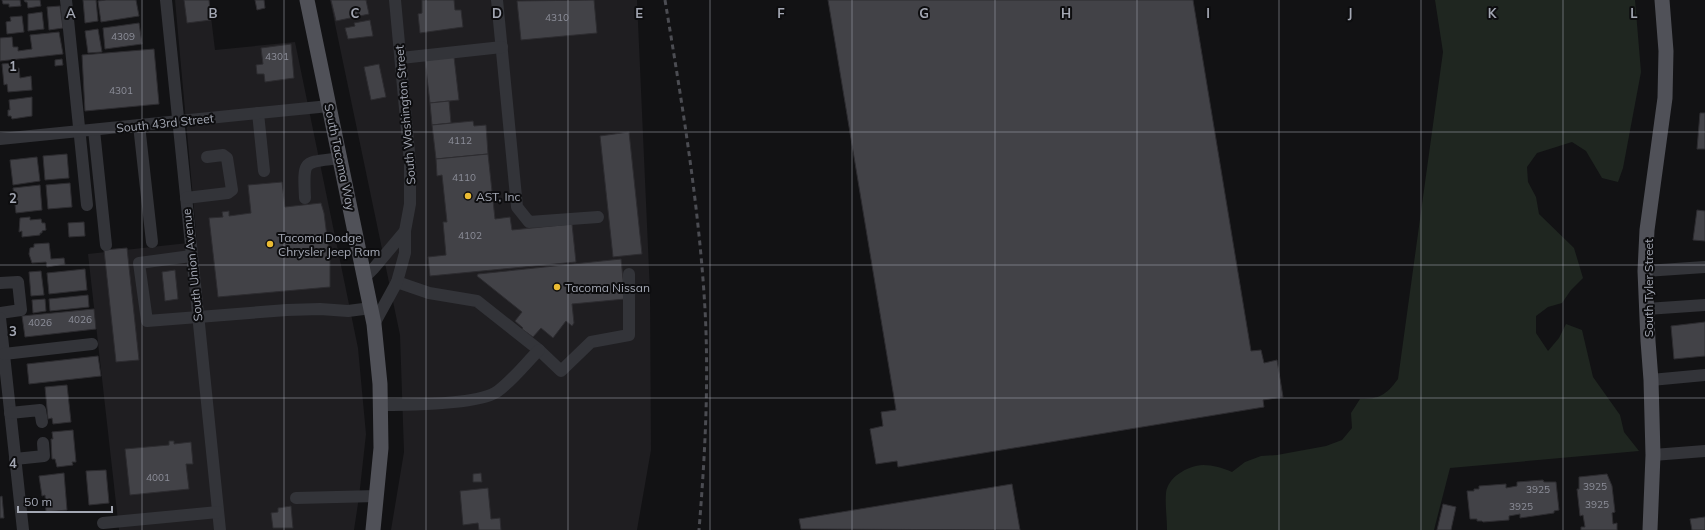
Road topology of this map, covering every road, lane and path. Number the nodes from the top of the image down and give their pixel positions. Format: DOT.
graph roads {
  1 [pos="66,0"];
  2 [pos="166,0"];
  3 [pos="307,0"];
  4 [pos="395,0"];
  5 [pos="497,0"];
  6 [pos="1662,0"];
  7 [pos="502,47"];
  8 [pos="401,58"];
  9 [pos="329,106"];
  10 [pos="258,113"];
  11 [pos="178,122"];
  12 [pos="139,125"];
  13 [pos="94,130"];
  14 [pos="80,131"];
  15 [pos="0,139"];
  16 [pos="207,157"];
  17 [pos="341,158"];
  18 [pos="264,171"];
  19 [pos="186,198"];
  20 [pos="305,198"];
  21 [pos="87,205"];
  22 [pos="598,216"];
  23 [pos="405,231"];
  24 [pos="152,242"];
  25 [pos="106,245"];
  26 [pos="191,256"];
  27 [pos="1705,267"];
  28 [pos="1645,271"];
  29 [pos="629,274"];
  30 [pos="365,277"];
  31 [pos="397,282"];
  32 [pos="0,283"];
  33 [pos="1705,305"];
  34 [pos="370,308"];
  35 [pos="1646,309"];
  36 [pos="0,312"];
  37 [pos="0,318"];
  38 [pos="198,318"];
  39 [pos="374,324"];
  40 [pos="92,344"];
  41 [pos="539,350"];
  42 [pos="4,354"];
  43 [pos="1705,375"];
  44 [pos="1651,380"];
  45 [pos="381,405"];
  46 [pos="10,413"];
  47 [pos="42,422"];
  48 [pos="43,443"];
  49 [pos="1705,451"];
  50 [pos="1653,455"];
  51 [pos="16,459"];
  52 [pos="377,496"];
  53 [pos="296,498"];
  54 [pos="218,512"];
  55 [pos="103,523"];
  56 [pos="23,530"];
  57 [pos="220,530"];
  58 [pos="373,530"];
  59 [pos="1650,530"];
  1 -- 14 [label="street"];
  2 -- 11 [label="street, South Union Avenue"];
  3 -- 9 [label="main road, South Tacoma Way"];
  4 -- 8 [label="street, South Washington Street"];
  5 -- 7 [label="street"];
  6 -- 28 [label="main road, South Tyler Street"];
  7 -- 8 [label="street"];
  7 -- 22 [label="street"];
  8 -- 23 [label="street, South Washington Street"];
  9 -- 10 [label="street, South 43rd Street"];
  9 -- 17 [label="main road, South Tacoma Way"];
  10 -- 11 [label="street, South 43rd Street"];
  10 -- 18 [label="street"];
  11 -- 12 [label="street, South 43rd Street"];
  11 -- 19 [label="street, South Union Avenue"];
  12 -- 13 [label="street, South 43rd Street"];
  12 -- 24 [label="street"];
  13 -- 14 [label="street, South 43rd Street"];
  13 -- 25 [label="street"];
  14 -- 15 [label="street, South 43rd Street"];
  14 -- 21 [label="street"];
  16 -- 19 [label="street"];
  17 -- 20 [label="street"];
  17 -- 30 [label="main road, South Tacoma Way"];
  19 -- 26 [label="street, South Union Avenue"];
  23 -- 30 [label="street, South Washington Street"];
  23 -- 31 [label="street, South Washington Street"];
  26 -- 38 [label="street, South Union Avenue"];
  26 -- 38 [label="street"];
  27 -- 28 [label="street"];
  28 -- 35 [label="main road, South Tyler Street"];
  29 -- 41 [label="street"];
  30 -- 34 [label="main road, South Tacoma Way"];
  31 -- 39 [label="street, South Washington Street"];
  31 -- 41 [label="street"];
  32 -- 36 [label="street"];
  33 -- 35 [label="street"];
  34 -- 38 [label="street"];
  34 -- 39 [label="main road, South Tacoma Way"];
  35 -- 44 [label="main road, South Tyler Street"];
  37 -- 42 [label="street"];
  38 -- 54 [label="street, South Union Avenue"];
  39 -- 45 [label="main road, South Tacoma Way"];
  40 -- 42 [label="street"];
  41 -- 45 [label="street"];
  42 -- 46 [label="street"];
  43 -- 44 [label="street"];
  44 -- 50 [label="main road, South Tyler Street"];
  45 -- 52 [label="main road, South Tacoma Way"];
  46 -- 47 [label="street"];
  46 -- 51 [label="street"];
  48 -- 51 [label="street"];
  49 -- 50 [label="street"];
  50 -- 59 [label="main road, South Tyler Street"];
  51 -- 56 [label="street"];
  52 -- 53 [label="street"];
  52 -- 58 [label="main road, South Tacoma Way"];
  54 -- 55 [label="street"];
  54 -- 57 [label="street, South Union Avenue"];
}
